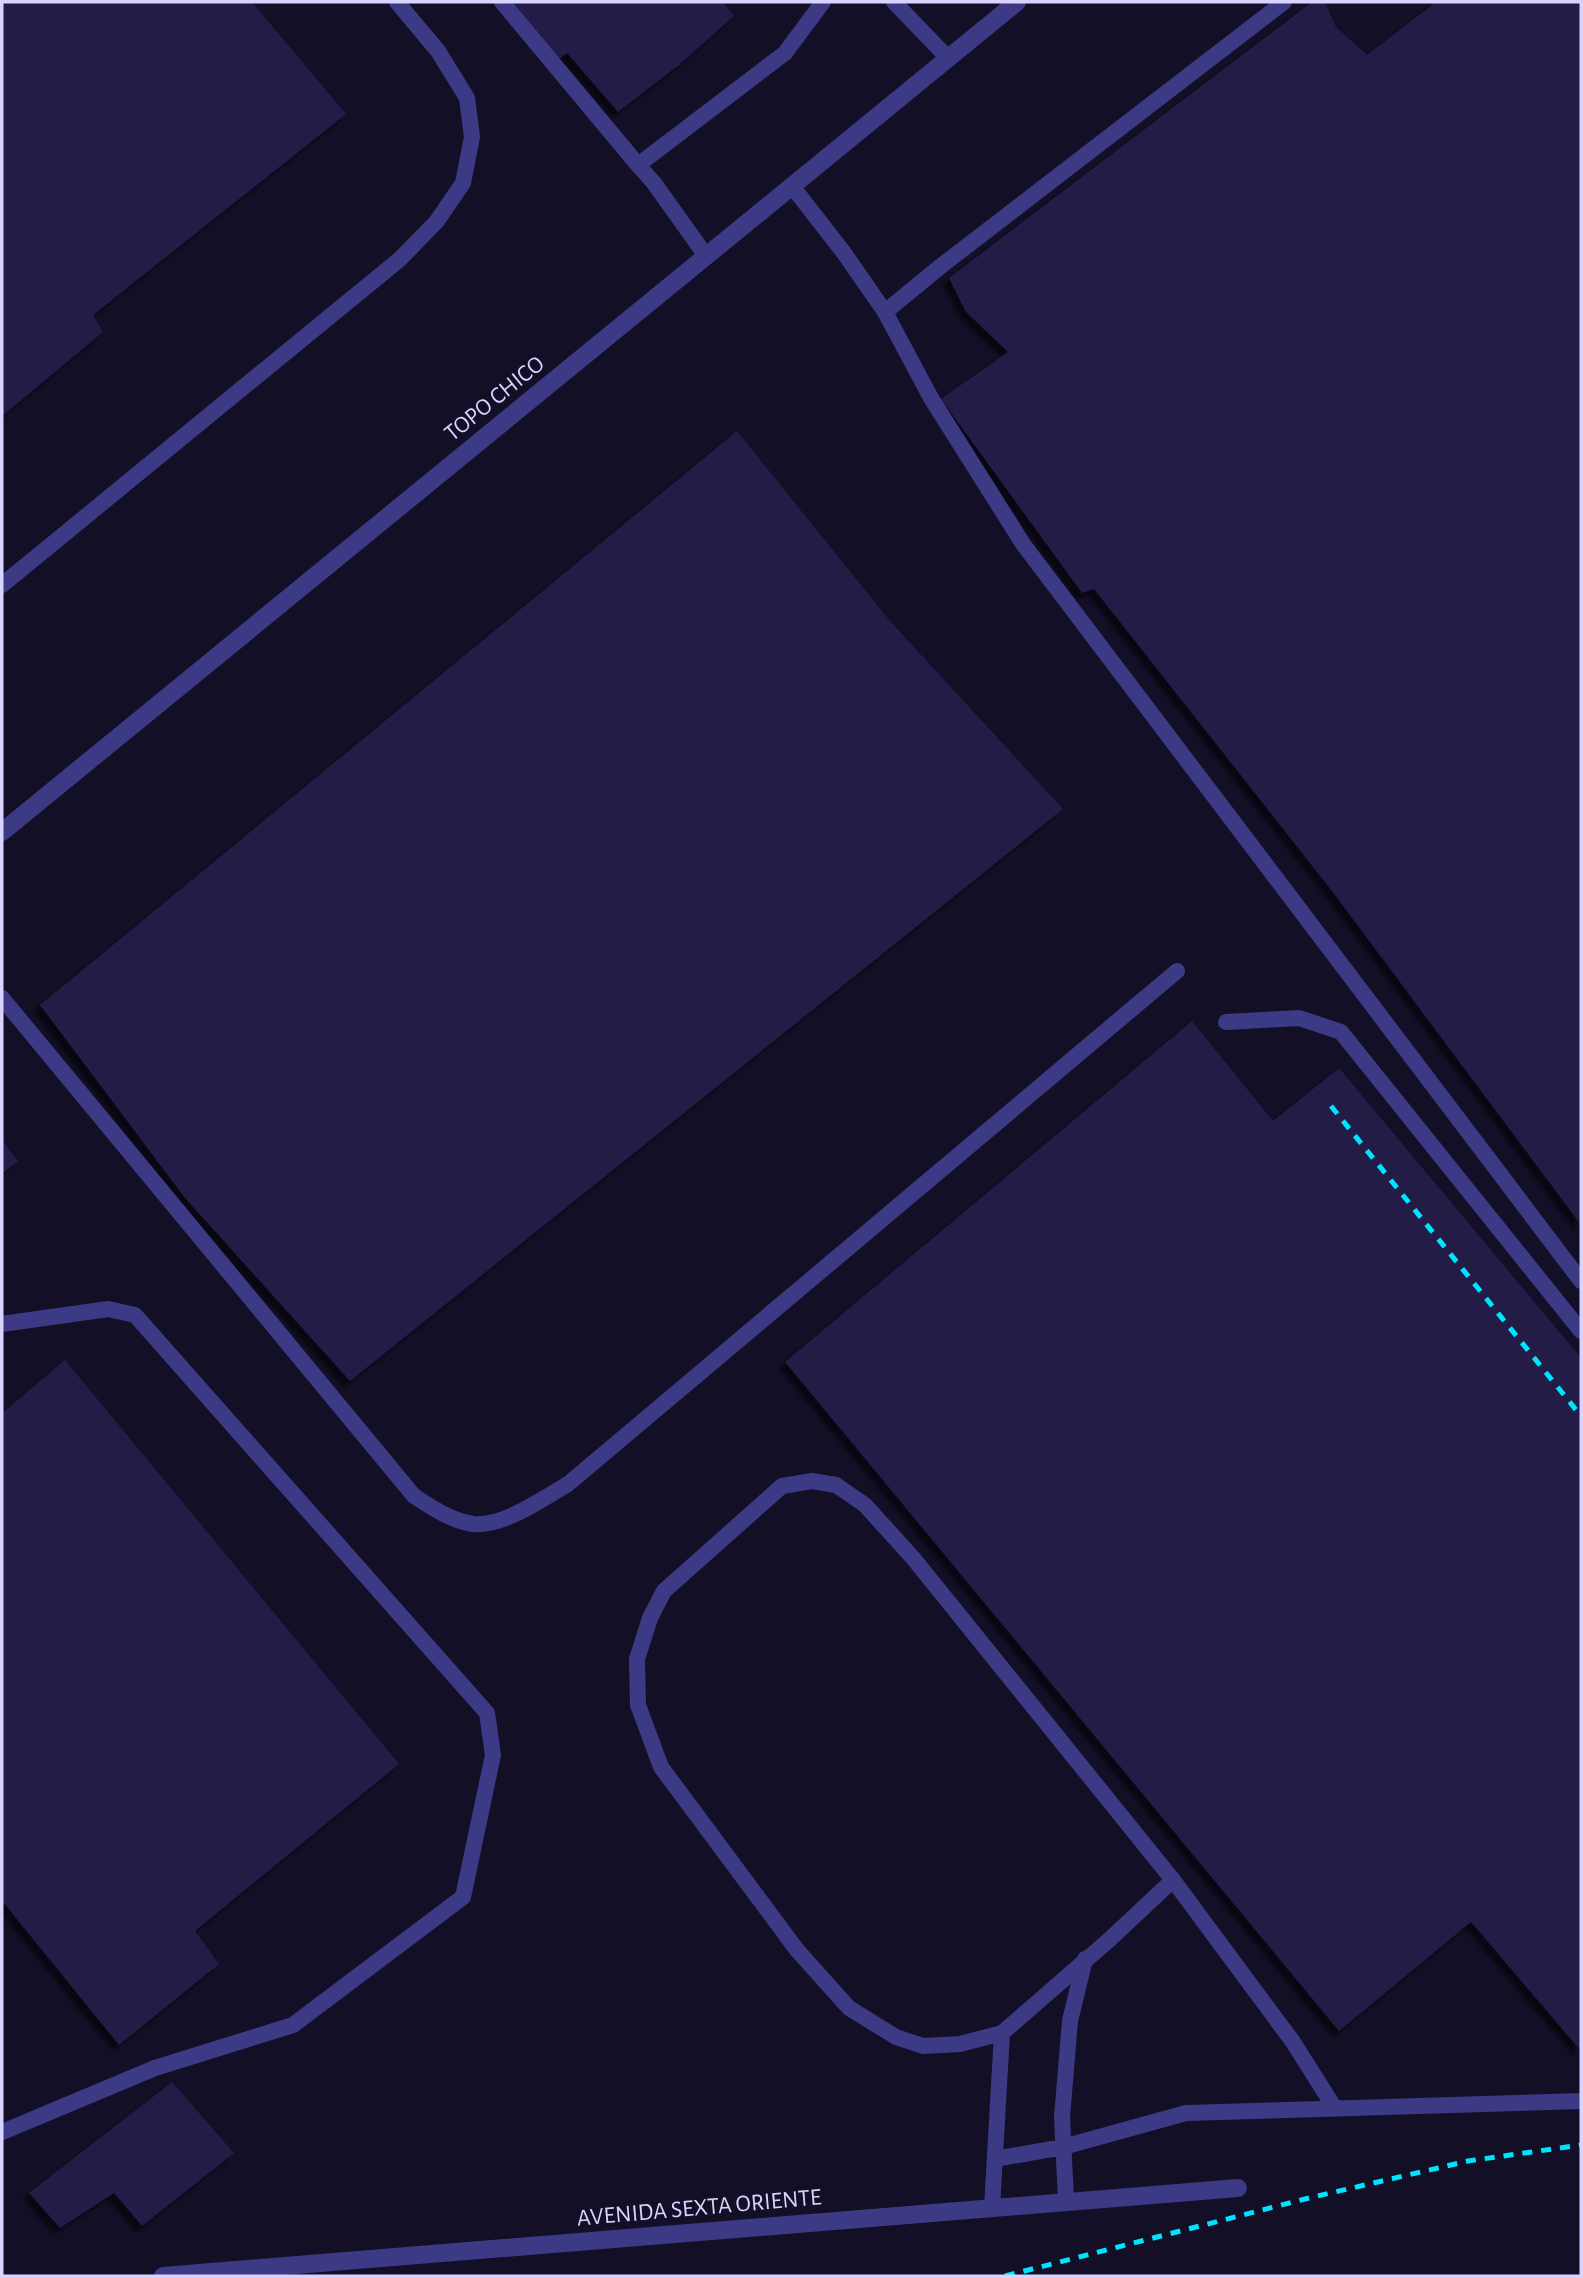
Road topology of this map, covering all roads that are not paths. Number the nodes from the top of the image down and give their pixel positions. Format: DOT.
graph roads {
  1 [pos="397,2"];
  2 [pos="502,2"];
  3 [pos="823,2"];
  4 [pos="894,2"];
  5 [pos="1017,2"];
  6 [pos="1283,2"];
  7 [pos="948,58"];
  8 [pos="638,165"];
  9 [pos="792,186"];
  10 [pos="706,256"];
  11 [pos="885,312"];
  12 [pos="2,584"];
  13 [pos="2,832"];
  14 [pos="1177,971"];
  15 [pos="2,998"];
  16 [pos="1226,1022"];
  17 [pos="1581,1281"];
  18 [pos="2,1324"];
  19 [pos="1581,1331"];
  20 [pos="1173,1880"];
  21 [pos="1085,1959"];
  22 [pos="1002,2033"];
  23 [pos="1581,2101"];
  24 [pos="1334,2107"];
  25 [pos="2,2132"];
  26 [pos="1063,2147"];
  27 [pos="995,2159"];
  28 [pos="1238,2188"];
  29 [pos="1066,2201"];
  30 [pos="992,2208"];
  31 [pos="163,2276"];
  1 -- 12 [label="lane"];
  2 -- 8 [label="lane"];
  3 -- 8 [label="lane"];
  4 -- 7 [label="lane"];
  5 -- 7 [label="street, TOPO CHICO"];
  6 -- 11 [label="lane"];
  7 -- 9 [label="street, TOPO CHICO"];
  8 -- 10 [label="lane"];
  9 -- 10 [label="street, TOPO CHICO"];
  9 -- 11 [label="lane"];
  10 -- 13 [label="street, TOPO CHICO"];
  11 -- 17 [label="lane"];
  14 -- 15 [label="lane"];
  16 -- 19 [label="lane"];
  18 -- 25 [label="lane"];
  20 -- 21 [label="lane"];
  20 -- 22 [label="lane"];
  20 -- 24 [label="lane"];
  21 -- 22 [label="lane"];
  21 -- 26 [label="lane"];
  22 -- 27 [label="lane"];
  23 -- 24 [label="lane"];
  24 -- 26 [label="lane"];
  26 -- 27 [label="lane"];
  26 -- 29 [label="lane"];
  27 -- 30 [label="lane"];
  28 -- 29 [label="street, AVENIDA SEXTA ORIENTE"];
  29 -- 30 [label="street, AVENIDA SEXTA ORIENTE"];
  30 -- 31 [label="street, AVENIDA SEXTA ORIENTE"];
}
